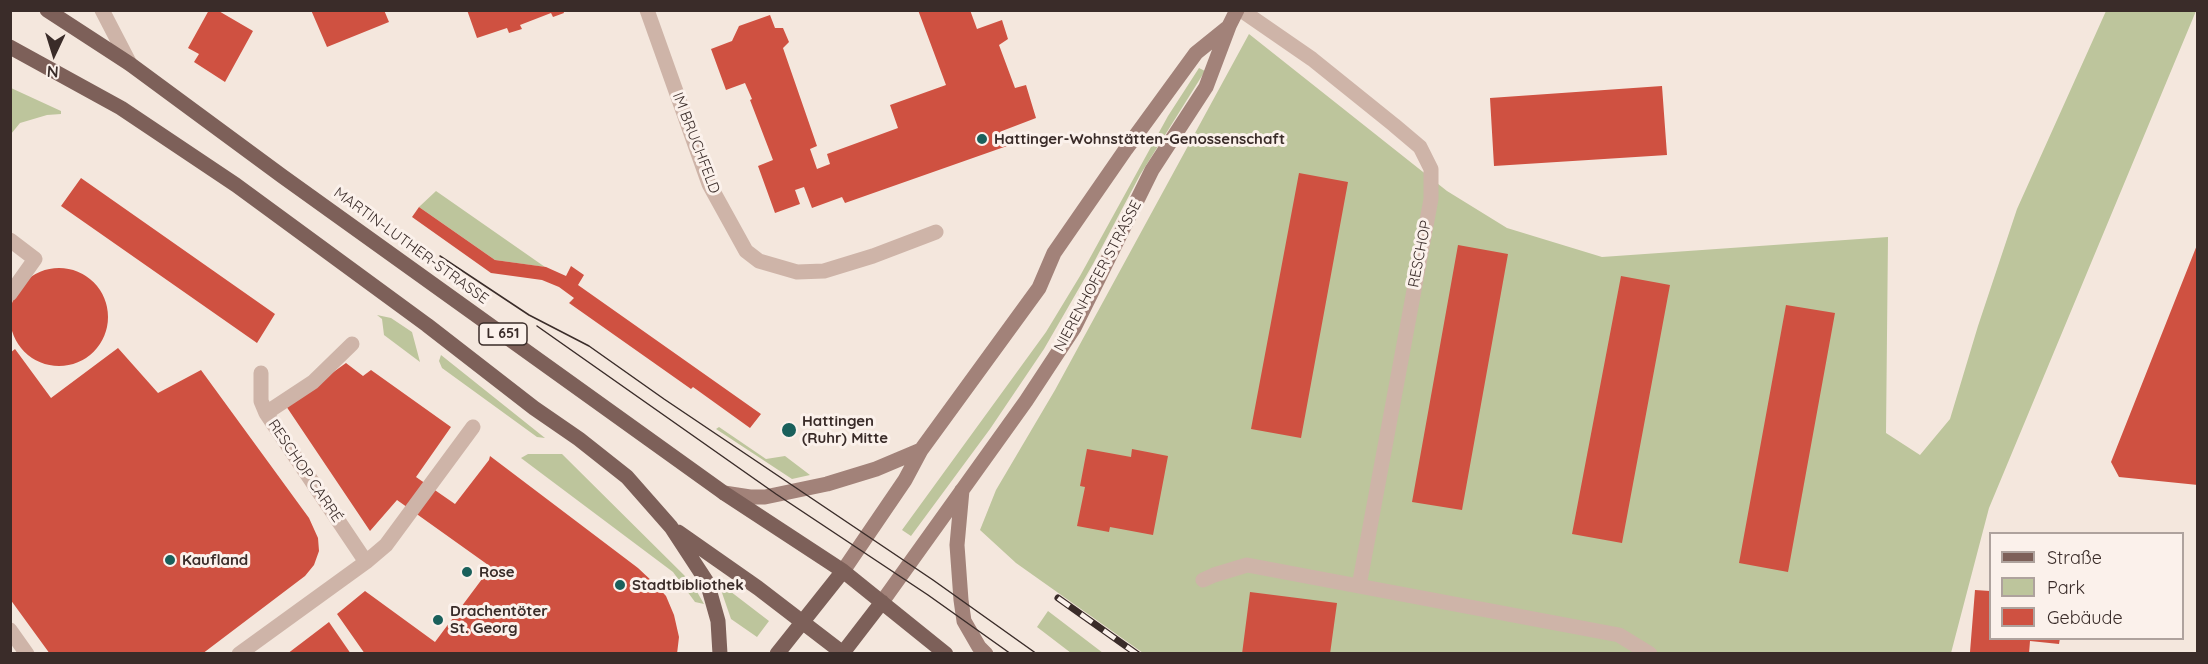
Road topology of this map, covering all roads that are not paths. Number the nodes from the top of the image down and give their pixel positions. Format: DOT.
graph roads {
  1 [pos="47,10"];
  2 [pos="102,10"];
  3 [pos="647,10"];
  4 [pos="1239,10"];
  5 [pos="1229,26"];
  6 [pos="10,47"];
  7 [pos="130,64"];
  8 [pos="936,232"];
  9 [pos="10,240"];
  10 [pos="10,294"];
  11 [pos="352,344"];
  12 [pos="261,373"];
  13 [pos="266,413"];
  14 [pos="473,427"];
  15 [pos="921,450"];
  16 [pos="962,490"];
  17 [pos="724,493"];
  18 [pos="670,526"];
  19 [pos="366,562"];
  20 [pos="843,571"];
  21 [pos="1203,580"];
  22 [pos="1359,586"];
  23 [pos="882,602"];
  24 [pos="802,621"];
  25 [pos="10,630"];
  26 [pos="843,653"];
  27 [pos="27,654"];
  28 [pos="240,654"];
  29 [pos="720,654"];
  30 [pos="777,654"];
  31 [pos="945,654"];
  32 [pos="986,654"];
  33 [pos="1650,654"];
  1 -- 7 [label="main road, MARTIN-LUTHER-STRASSE / L 651"];
  2 -- 7 [label="street"];
  3 -- 8 [label="street, IM BRUCHFELD"];
  4 -- 5 [label="main road, NIERENHOFER STRASSE"];
  4 -- 22 [label="street, RESCHOP"];
  5 -- 15 [label="main road, NIERENHOFER STRASSE"];
  5 -- 16 [label="main road, NIERENHOFER STRASSE"];
  6 -- 18 [label="main road, L 651"];
  7 -- 17 [label="main road, MARTIN-LUTHER-STRASSE / L 651"];
  9 -- 10 [label="street"];
  11 -- 13 [label="street, RESCHOP CARRÉ"];
  12 -- 13 [label="street"];
  13 -- 19 [label="street, RESCHOP CARRÉ"];
  14 -- 19 [label="street"];
  15 -- 17 [label="main road, L 651"];
  15 -- 20 [label="main road, NIERENHOFER STRASSE"];
  16 -- 23 [label="main road, NIERENHOFER STRASSE"];
  16 -- 32 [label="main road"];
  17 -- 20 [label="main road, MARTIN-LUTHER-STRASSE / L 651"];
  18 -- 24 [label="main road, L 651"];
  18 -- 29 [label="main road, L 651"];
  19 -- 28 [label="street"];
  20 -- 23 [label="main road, MARTIN-LUTHER-STRASSE / L 651"];
  20 -- 24 [label="main road"];
  21 -- 22 [label="street"];
  22 -- 33 [label="street"];
  23 -- 26 [label="main road"];
  23 -- 31 [label="main road, MARTIN-LUTHER-STRASSE / L 651"];
  24 -- 26 [label="main road, L 651"];
  24 -- 30 [label="main road"];
  25 -- 27 [label="street"];
}
